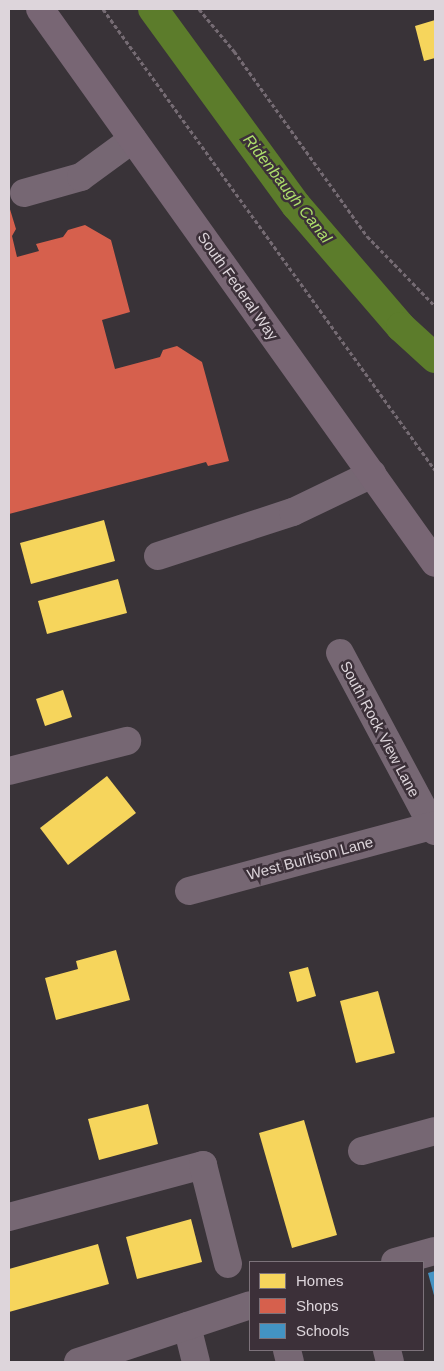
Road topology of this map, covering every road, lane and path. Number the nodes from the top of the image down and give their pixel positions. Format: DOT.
graph roads {
  1 [pos="40,9"];
  2 [pos="103,9"];
  3 [pos="199,9"];
  4 [pos="132,139"];
  5 [pos="24,193"];
  6 [pos="435,306"];
  7 [pos="435,470"];
  8 [pos="372,474"];
  9 [pos="158,556"];
  10 [pos="435,563"];
  11 [pos="340,653"];
  12 [pos="127,741"];
  13 [pos="9,771"];
  14 [pos="433,828"];
  15 [pos="189,890"];
  16 [pos="435,1132"];
  17 [pos="362,1151"];
  18 [pos="9,1218"];
  19 [pos="435,1251"];
  20 [pos="399,1261"];
  21 [pos="228,1264"];
  22 [pos="249,1304"];
  23 [pos="187,1326"];
  24 [pos="112,1358"];
  25 [pos="78,1362"];
  26 [pos="196,1362"];
  1 -- 4 [label="main road, South Federal Way"];
  2 -- 7 [label="path"];
  3 -- 6 [label="path"];
  4 -- 5 [label="street"];
  4 -- 8 [label="main road, South Federal Way"];
  8 -- 9 [label="street"];
  8 -- 10 [label="main road, South Federal Way"];
  11 -- 14 [label="street, South Rock View Lane"];
  12 -- 13 [label="street"];
  14 -- 15 [label="street, West Burlison Lane"];
  16 -- 17 [label="street"];
  18 -- 21 [label="street"];
  19 -- 20 [label="street"];
  22 -- 23 [label="street"];
  23 -- 24 [label="street"];
  23 -- 26 [label="street"];
  24 -- 25 [label="street"];
}
